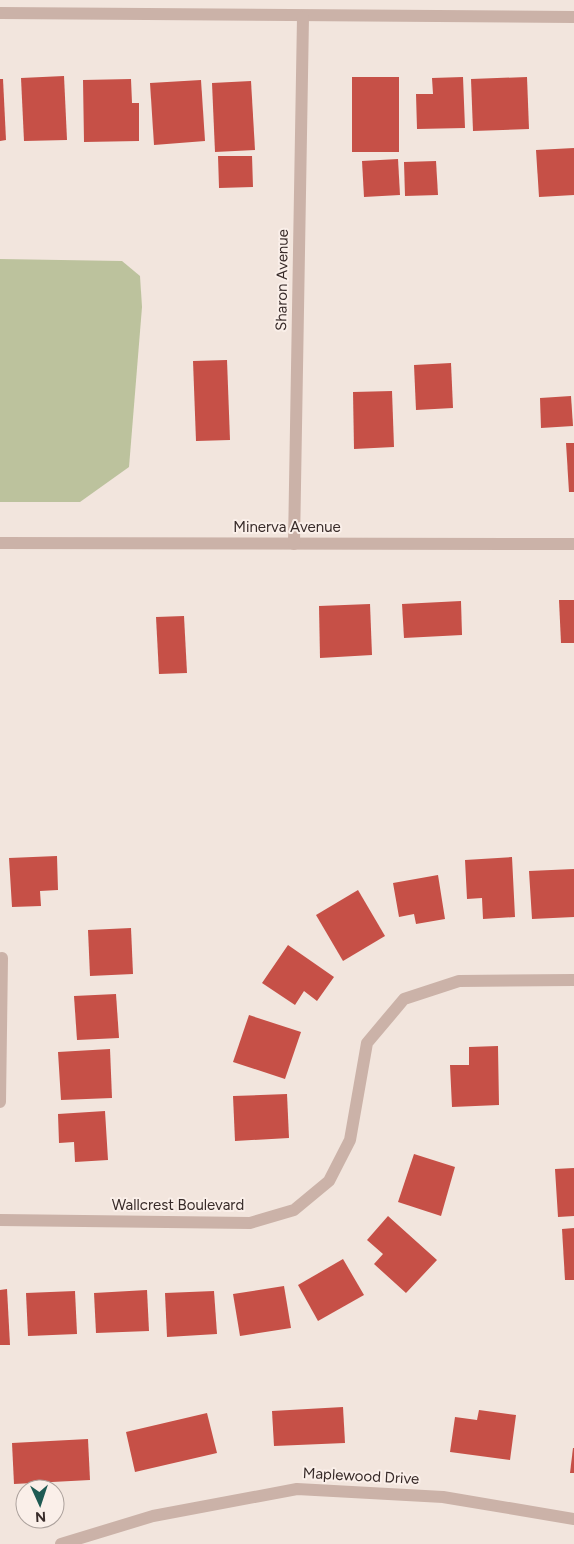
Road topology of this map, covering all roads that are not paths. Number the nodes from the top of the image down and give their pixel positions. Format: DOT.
graph roads {
  1 [pos="0,13"];
  2 [pos="303,17"];
  3 [pos="574,17"];
  4 [pos="0,543"];
  5 [pos="294,544"];
  6 [pos="574,544"];
  7 [pos="2,958"];
  8 [pos="574,980"];
  9 [pos="0,1102"];
  10 [pos="0,1220"];
  11 [pos="574,1520"];
  12 [pos="61,1544"];
  1 -- 2 [label="street"];
  2 -- 3 [label="street"];
  2 -- 5 [label="street, Sharon Avenue"];
  4 -- 5 [label="street, Minerva Avenue"];
  5 -- 6 [label="street, Minerva Avenue"];
  7 -- 9 [label="street"];
  8 -- 10 [label="street, Wallcrest Boulevard"];
  11 -- 12 [label="street, Maplewood Drive"];
}
